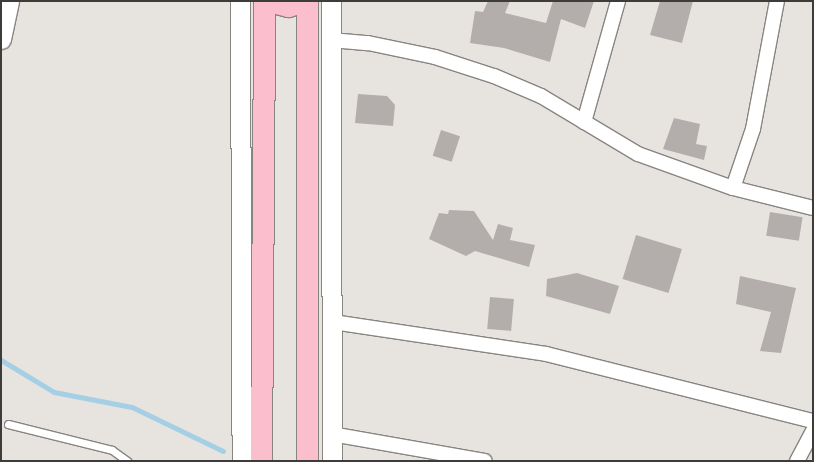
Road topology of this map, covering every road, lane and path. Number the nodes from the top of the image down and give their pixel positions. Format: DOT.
graph roads {
  1 [pos="9,1"];
  2 [pos="240,1"];
  3 [pos="264,1"];
  4 [pos="270,1"];
  5 [pos="307,1"];
  6 [pos="331,1"];
  7 [pos="618,1"];
  8 [pos="777,1"];
  9 [pos="1,39"];
  10 [pos="331,40"];
  11 [pos="584,122"];
  12 [pos="733,188"];
  13 [pos="813,208"];
  14 [pos="333,322"];
  15 [pos="813,421"];
  16 [pos="8,424"];
  17 [pos="813,431"];
  18 [pos="332,434"];
  19 [pos="127,461"];
  20 [pos="242,461"];
  21 [pos="261,461"];
  22 [pos="307,461"];
  23 [pos="332,461"];
  24 [pos="485,461"];
  25 [pos="797,461"];
  1 -- 9 [label="street"];
  2 -- 20 [label="street"];
  3 -- 21 [label="main road"];
  4 -- 5 [label="main road"];
  5 -- 22 [label="main road"];
  6 -- 10 [label="street"];
  7 -- 11 [label="street"];
  8 -- 12 [label="street"];
  10 -- 11 [label="street"];
  10 -- 14 [label="street"];
  11 -- 12 [label="street"];
  12 -- 13 [label="street"];
  14 -- 15 [label="street"];
  14 -- 18 [label="street"];
  16 -- 19 [label="lane"];
  17 -- 25 [label="street"];
  18 -- 23 [label="street"];
  18 -- 24 [label="street"];
}
